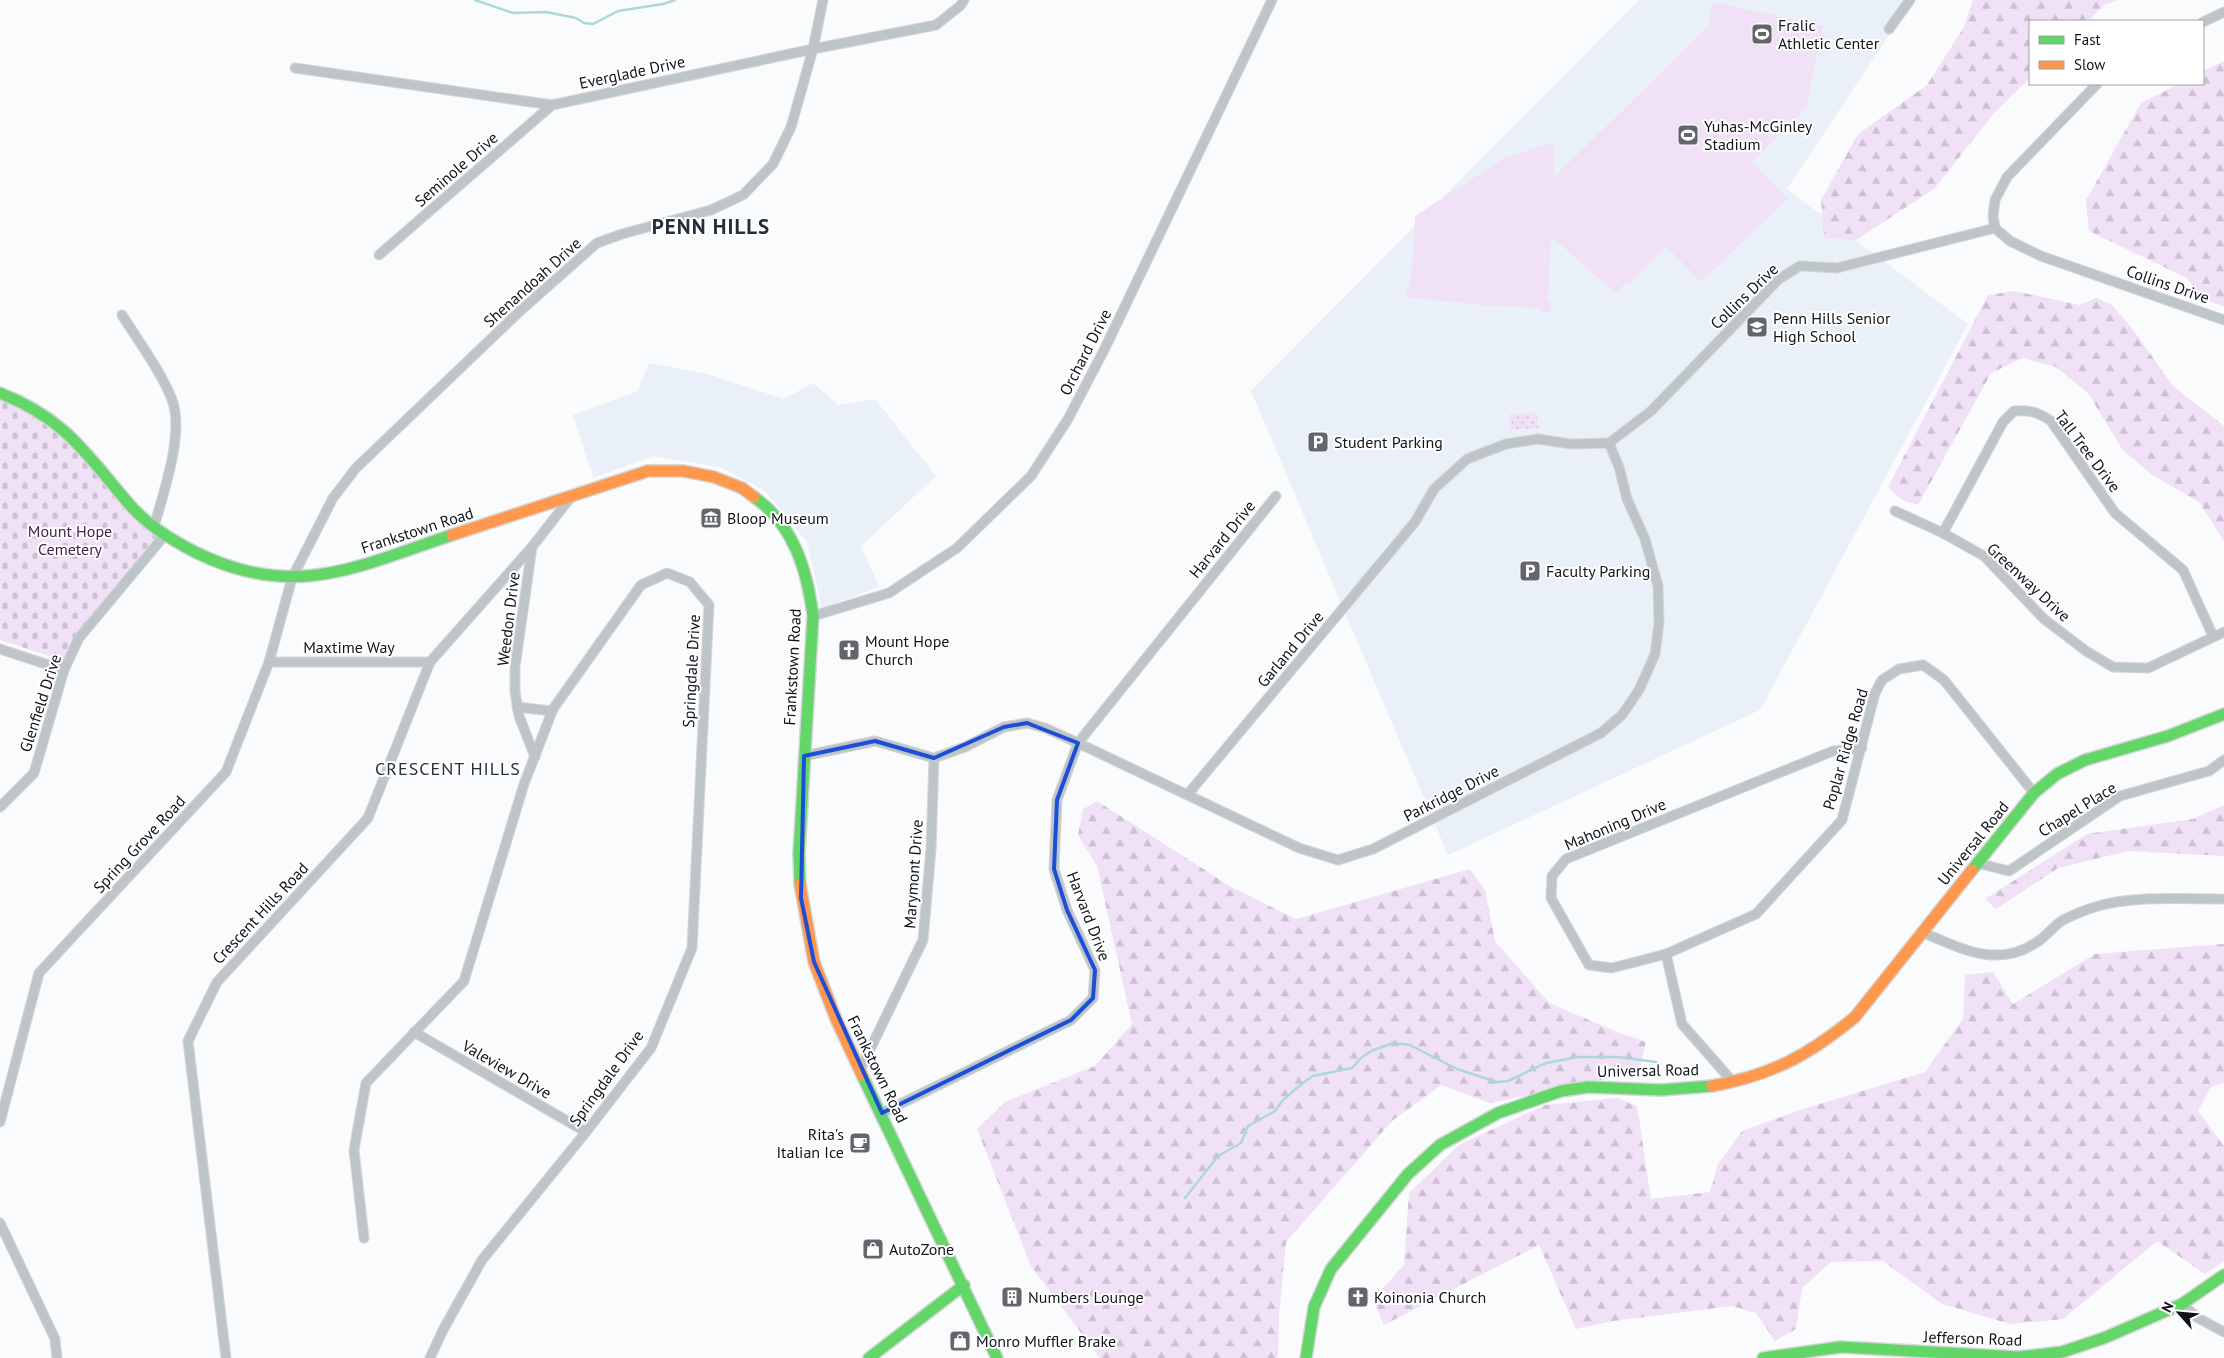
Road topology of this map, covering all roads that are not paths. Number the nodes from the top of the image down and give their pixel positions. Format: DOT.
graph roads {
  1 [pos="823,0"];
  2 [pos="964,0"];
  3 [pos="1272,0"];
  4 [pos="1910,0"];
  5 [pos="2224,12"];
  6 [pos="2204,22"];
  7 [pos="1888,29"];
  8 [pos="813,49"];
  9 [pos="295,68"];
  10 [pos="2096,85"];
  11 [pos="552,105"];
  12 [pos="1995,228"];
  13 [pos="379,256"];
  14 [pos="122,315"];
  15 [pos="2224,320"];
  16 [pos="0,393"];
  17 [pos="1609,443"];
  18 [pos="572,495"];
  19 [pos="1276,496"];
  20 [pos="1896,511"];
  21 [pos="154,527"];
  22 [pos="1943,533"];
  23 [pos="164,536"];
  24 [pos="532,547"];
  25 [pos="292,578"];
  26 [pos="813,616"];
  27 [pos="2224,632"];
  28 [pos="2213,636"];
  29 [pos="0,649"];
  30 [pos="269,662"];
  31 [pos="430,662"];
  32 [pos="64,670"];
  33 [pos="517,708"];
  34 [pos="552,712"];
  35 [pos="2224,714"];
  36 [pos="1078,743"];
  37 [pos="1862,748"];
  38 [pos="804,756"];
  39 [pos="535,757"];
  40 [pos="934,758"];
  41 [pos="2224,760"];
  42 [pos="2034,793"];
  43 [pos="1188,794"];
  44 [pos="0,807"];
  45 [pos="1977,863"];
  46 [pos="2224,900"];
  47 [pos="1922,932"];
  48 [pos="1666,954"];
  49 [pos="414,1032"];
  50 [pos="861,1068"];
  51 [pos="1732,1081"];
  52 [pos="882,1114"];
  53 [pos="0,1122"];
  54 [pos="586,1132"];
  55 [pos="0,1223"];
  56 [pos="364,1238"];
  57 [pos="2224,1275"];
  58 [pos="964,1286"];
  59 [pos="2182,1304"];
  60 [pos="2224,1332"];
  61 [pos="57,1358"];
  62 [pos="226,1358"];
  63 [pos="430,1358"];
  64 [pos="870,1358"];
  65 [pos="997,1358"];
  66 [pos="1306,1358"];
  67 [pos="1763,1358"];
  1 -- 8 [label="street, Shenandoah Drive"];
  2 -- 8 [label="street, Everglade Drive"];
  3 -- 26 [label="street, Orchard Drive"];
  4 -- 7 [label="street"];
  5 -- 6 [label="street"];
  8 -- 11 [label="street, Everglade Drive"];
  8 -- 25 [label="street, Shenandoah Drive"];
  9 -- 11 [label="street, Everglade Drive"];
  10 -- 12 [label="street"];
  11 -- 13 [label="street, Seminole Drive"];
  12 -- 15 [label="street, Collins Drive"];
  12 -- 17 [label="street, Collins Drive"];
  14 -- 21 [label="street"];
  16 -- 21 [label="street, Frankstown Road"];
  17 -- 43 [label="street, Garland Drive"];
  17 -- 43 [label="street, Parkridge Drive"];
  18 -- 24 [label="street, Weedon Drive"];
  18 -- 25 [label="street, Frankstown Road"];
  18 -- 26 [label="street, Frankstown Road"];
  19 -- 36 [label="street, Harvard Drive"];
  20 -- 22 [label="street, Greenway Drive"];
  21 -- 23 [label="street, Frankstown Road"];
  22 -- 28 [label="street, Greenway Drive"];
  22 -- 28 [label="street, Tall Tree Drive"];
  23 -- 25 [label="street, Frankstown Road"];
  23 -- 32 [label="street, Glenfield Drive"];
  24 -- 31 [label="street, Crescent Hills Road"];
  24 -- 33 [label="street, Weedon Drive"];
  25 -- 30 [label="street, Spring Grove Road"];
  26 -- 38 [label="street, Frankstown Road"];
  27 -- 28 [label="street, Greenway Drive"];
  29 -- 32 [label="street"];
  30 -- 31 [label="street, Maxtime Way"];
  30 -- 53 [label="street, Spring Grove Road"];
  31 -- 62 [label="street, Crescent Hills Road"];
  32 -- 44 [label="street, Glenfield Drive"];
  33 -- 34 [label="street"];
  33 -- 39 [label="street, Weedon Drive"];
  34 -- 39 [label="street, Springdale Drive"];
  34 -- 54 [label="street, Springdale Drive"];
  35 -- 42 [label="street, Universal Road"];
  36 -- 40 [label="street, Parkridge Drive"];
  36 -- 43 [label="street, Parkridge Drive"];
  36 -- 52 [label="street, Harvard Drive"];
  37 -- 42 [label="street, Poplar Ridge Road"];
  37 -- 48 [label="street, Poplar Ridge Road"];
  37 -- 48 [label="street, Mahoning Drive"];
  38 -- 40 [label="street"];
  38 -- 50 [label="street, Frankstown Road"];
  39 -- 49 [label="street, Springdale Drive"];
  40 -- 50 [label="street, Marymont Drive"];
  41 -- 45 [label="street, Chapel Place"];
  42 -- 45 [label="street, Universal Road"];
  45 -- 47 [label="street, Universal Road"];
  46 -- 47 [label="street"];
  47 -- 51 [label="street, Universal Road"];
  48 -- 51 [label="street"];
  49 -- 54 [label="street, Valeview Drive"];
  49 -- 56 [label="street, Springdale Drive"];
  50 -- 52 [label="street, Frankstown Road"];
  51 -- 66 [label="street, Universal Road"];
  52 -- 58 [label="street, Frankstown Road"];
  54 -- 63 [label="street, Springdale Drive"];
  55 -- 61 [label="street"];
  57 -- 59 [label="street, Jefferson Road"];
  58 -- 64 [label="street"];
  58 -- 65 [label="street, Frankstown Road"];
  59 -- 60 [label="street"];
  59 -- 67 [label="street, Jefferson Road"];
}
